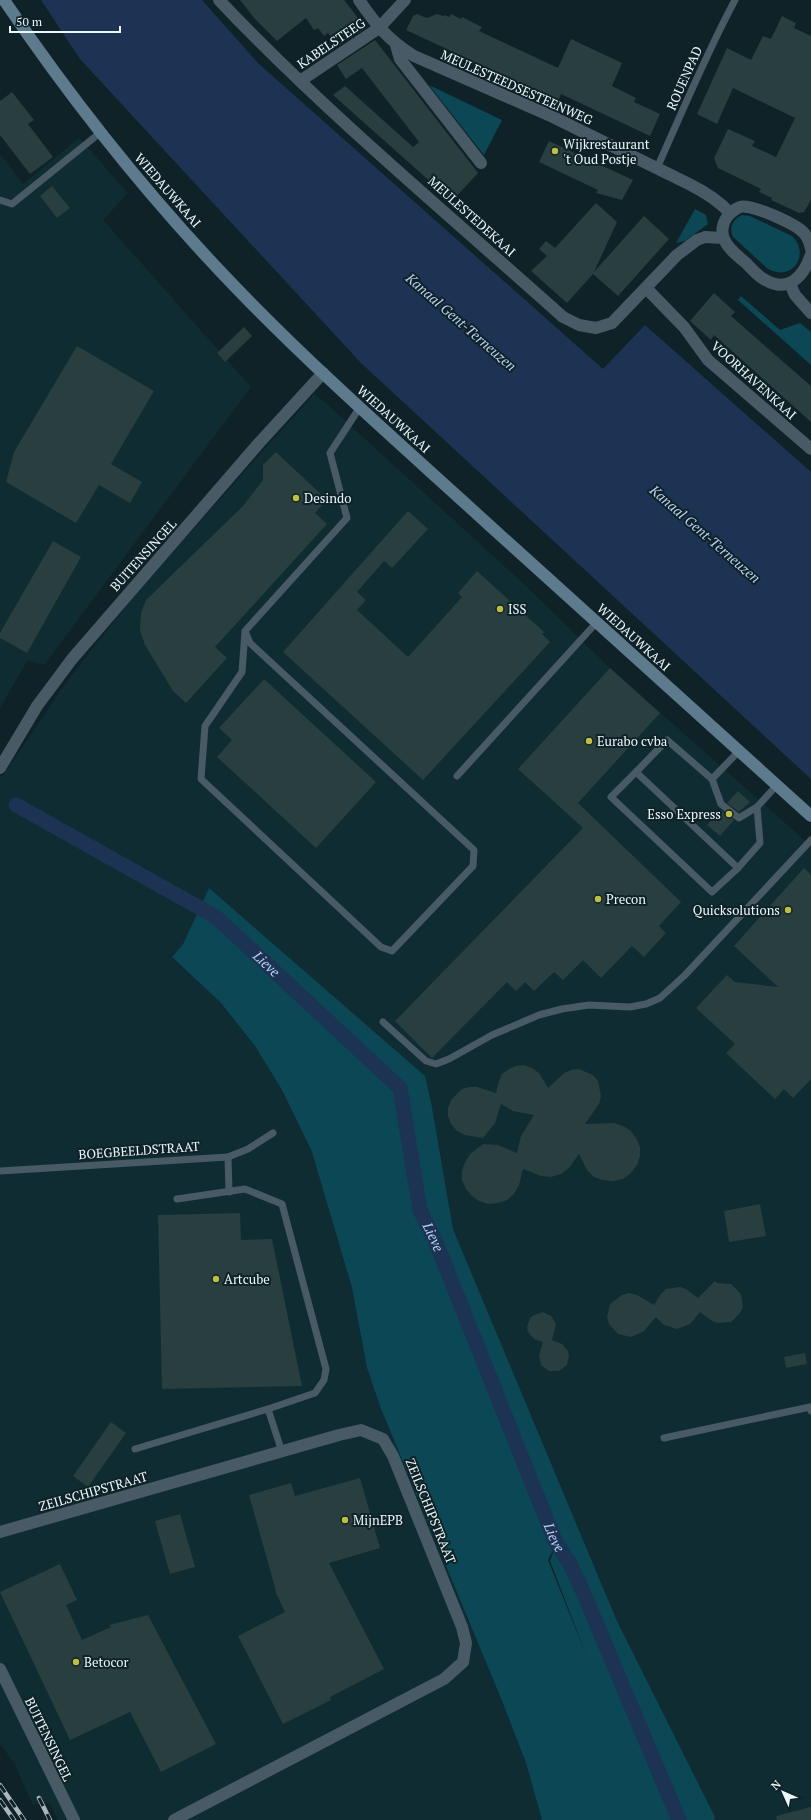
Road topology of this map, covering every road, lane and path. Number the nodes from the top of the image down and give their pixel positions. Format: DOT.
graph roads {
  1 [pos="4,0"];
  2 [pos="219,0"];
  3 [pos="359,0"];
  4 [pos="405,0"];
  5 [pos="735,0"];
  6 [pos="379,28"];
  7 [pos="396,45"];
  8 [pos="300,81"];
  9 [pos="101,132"];
  10 [pos="481,163"];
  11 [pos="657,168"];
  12 [pos="0,200"];
  13 [pos="730,213"];
  14 [pos="807,227"];
  15 [pos="723,238"];
  16 [pos="811,249"];
  17 [pos="811,254"];
  18 [pos="790,284"];
  19 [pos="650,291"];
  20 [pos="811,312"];
  21 [pos="323,373"];
  22 [pos="360,408"];
  23 [pos="811,449"];
  24 [pos="597,622"];
  25 [pos="245,631"];
  26 [pos="739,751"];
  27 [pos="3,764"];
  28 [pos="636,772"];
  29 [pos="457,776"];
  30 [pos="712,779"];
  31 [pos="777,785"];
  32 [pos="757,807"];
  33 [pos="811,816"];
  34 [pos="811,840"];
  35 [pos="738,868"];
  36 [pos="383,1022"];
  37 [pos="273,1134"];
  38 [pos="228,1156"];
  39 [pos="0,1171"];
  40 [pos="230,1192"];
  41 [pos="177,1198"];
  42 [pos="268,1410"];
  43 [pos="811,1411"];
  44 [pos="664,1438"];
  45 [pos="135,1449"];
  46 [pos="282,1452"];
  47 [pos="0,1532"];
  48 [pos="0,1669"];
  49 [pos="74,1820"];
  50 [pos="174,1820"];
  1 -- 9 [label="main road, WIEDAUWKAAI"];
  2 -- 8 [label="street, MEULESTEDEKAAI"];
  3 -- 6 [label="street, MEULESTEEDSESTEENWEG"];
  4 -- 6 [label="street, KABELSTEEG"];
  5 -- 11 [label="lane, ROUENPAD"];
  6 -- 7 [label="street, MEULESTEEDSESTEENWEG"];
  6 -- 8 [label="street, KABELSTEEG"];
  7 -- 10 [label="street, MEULESTEEDSESTEENWEG"];
  7 -- 11 [label="street, MEULESTEEDSESTEENWEG"];
  8 -- 19 [label="street, MEULESTEDEKAAI"];
  9 -- 12 [label="lane"];
  9 -- 21 [label="main road, WIEDAUWKAAI"];
  11 -- 13 [label="street, MEULESTEEDSESTEENWEG"];
  13 -- 14 [label="street"];
  13 -- 15 [label="street"];
  14 -- 16 [label="street"];
  15 -- 18 [label="street"];
  15 -- 19 [label="street, MEULESTEDEKAAI"];
  17 -- 18 [label="street"];
  18 -- 20 [label="street"];
  19 -- 23 [label="street, VOORHAVENKAAI"];
  21 -- 22 [label="main road, WIEDAUWKAAI"];
  21 -- 27 [label="street, BUITENSINGEL"];
  22 -- 24 [label="main road, WIEDAUWKAAI"];
  22 -- 25 [label="lane"];
  24 -- 26 [label="main road, WIEDAUWKAAI"];
  24 -- 29 [label="lane"];
  25 -- 25 [label="lane"];
  26 -- 30 [label="lane"];
  26 -- 31 [label="main road, WIEDAUWKAAI"];
  28 -- 30 [label="lane"];
  28 -- 35 [label="lane"];
  28 -- 35 [label="lane"];
  30 -- 32 [label="lane"];
  31 -- 32 [label="lane"];
  31 -- 33 [label="main road, WIEDAUWKAAI"];
  32 -- 35 [label="lane"];
  34 -- 36 [label="lane"];
  37 -- 38 [label="lane, BOEGBEELDSTRAAT"];
  38 -- 39 [label="lane, BOEGBEELDSTRAAT"];
  38 -- 40 [label="lane"];
  40 -- 41 [label="lane"];
  40 -- 42 [label="lane"];
  42 -- 45 [label="lane"];
  42 -- 46 [label="lane"];
  43 -- 44 [label="lane"];
  46 -- 47 [label="street, ZEILSCHIPSTRAAT"];
  46 -- 50 [label="street, ZEILSCHIPSTRAAT"];
  48 -- 49 [label="street, BUITENSINGEL"];
}
